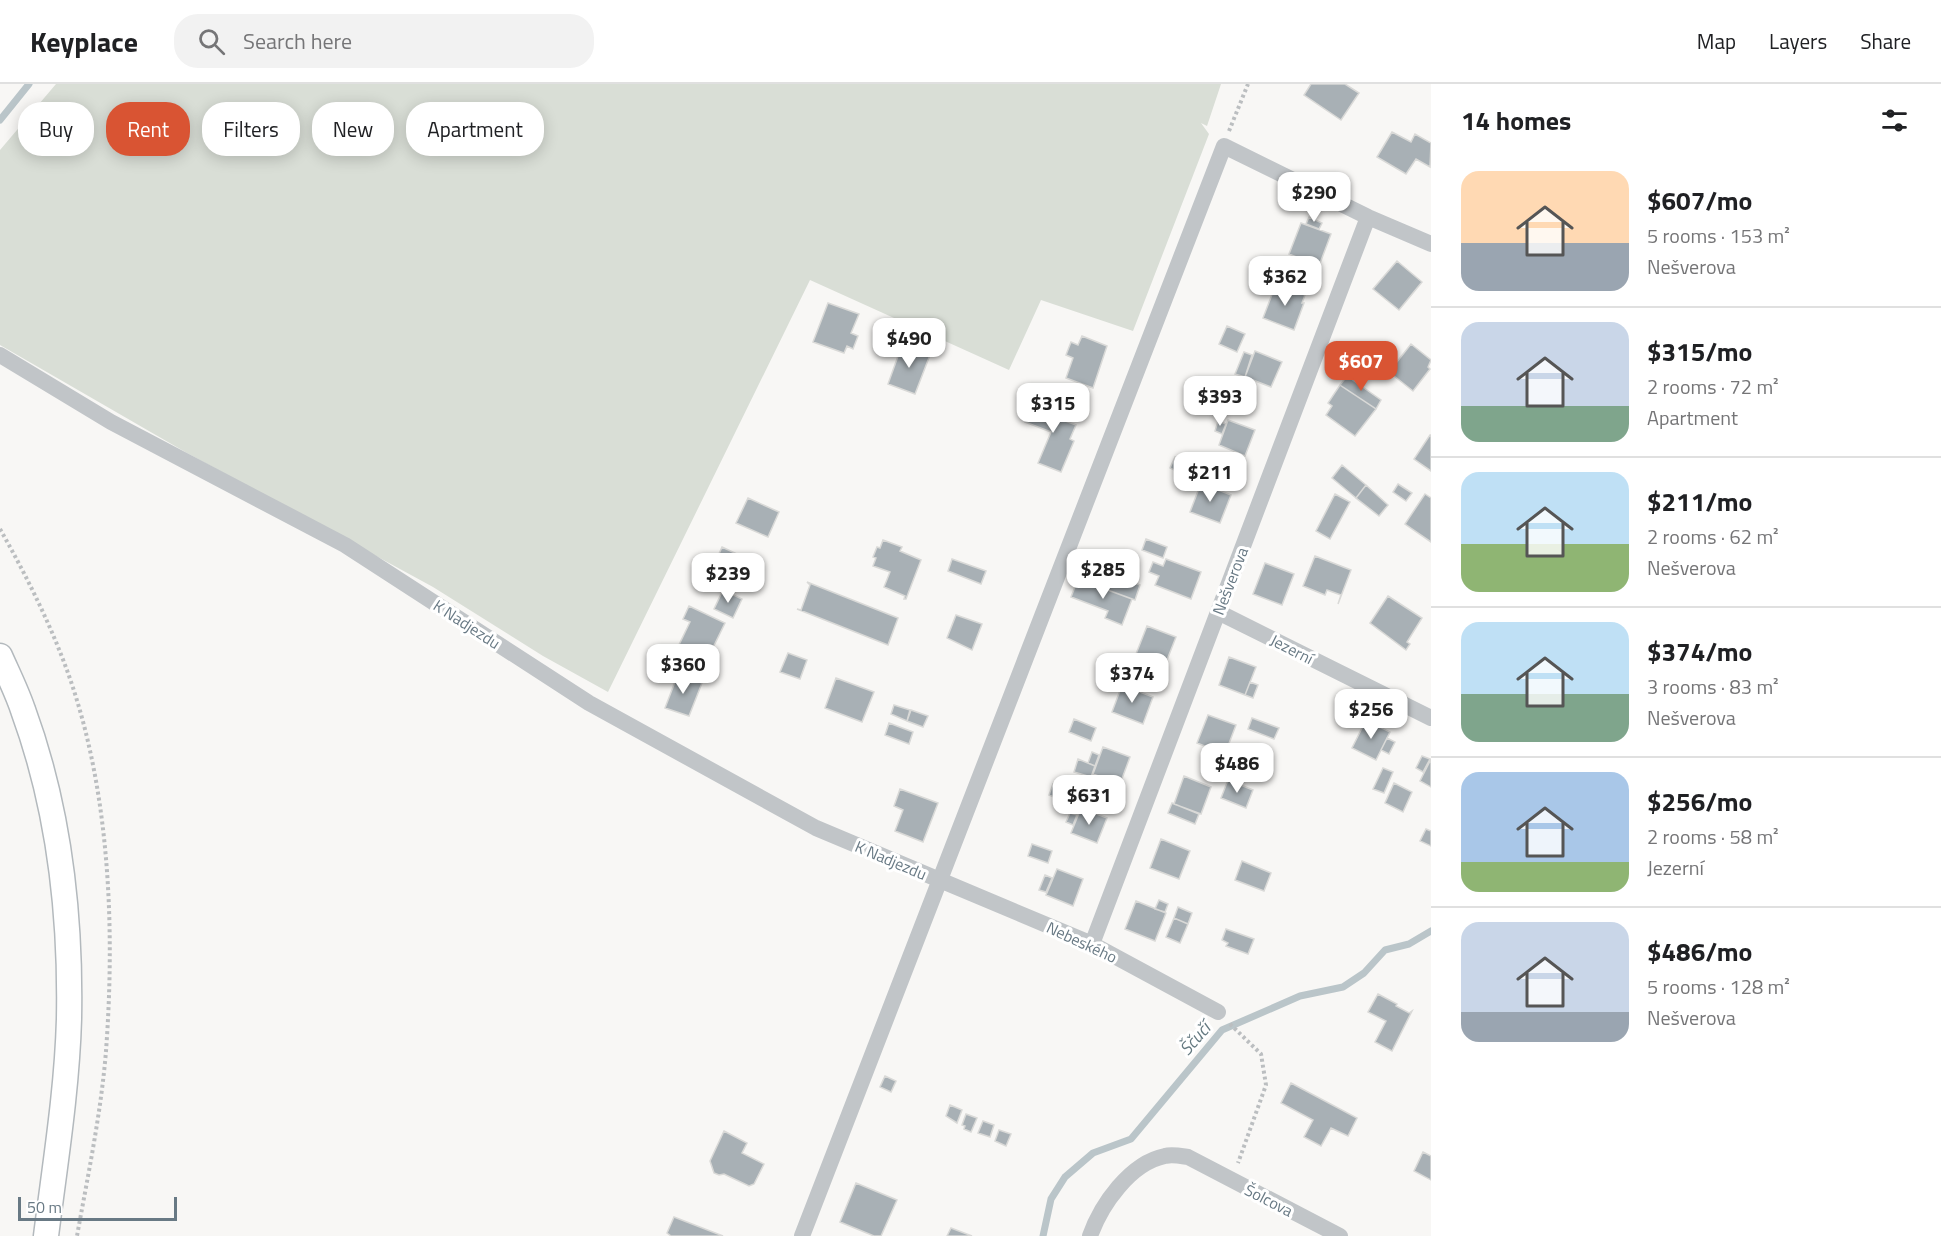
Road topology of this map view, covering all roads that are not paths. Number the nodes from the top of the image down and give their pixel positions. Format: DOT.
graph roads {
  1 [pos="1368,217"];
  2 [pos="1430,242"];
  3 [pos="0,355"];
  4 [pos="1218,612"];
  5 [pos="0,656"];
  6 [pos="1428,711"];
  7 [pos="940,881"];
  8 [pos="1092,944"];
  9 [pos="1218,1012"];
  10 [pos="46,1236"];
  11 [pos="802,1236"];
  12 [pos="1090,1236"];
  13 [pos="1340,1236"];
  1 -- 2 [label="street"];
  1 -- 4 [label="street, Nešverova"];
  1 -- 7 [label="street"];
  3 -- 7 [label="street, K Nadjezdu"];
  4 -- 6 [label="street, Jezerní"];
  4 -- 8 [label="street, Nešverova"];
  5 -- 10 [label="main road"];
  7 -- 8 [label="street, Nebeského"];
  7 -- 11 [label="street"];
  8 -- 9 [label="street, Nebeského"];
  12 -- 13 [label="street, Šolcova"];
}
